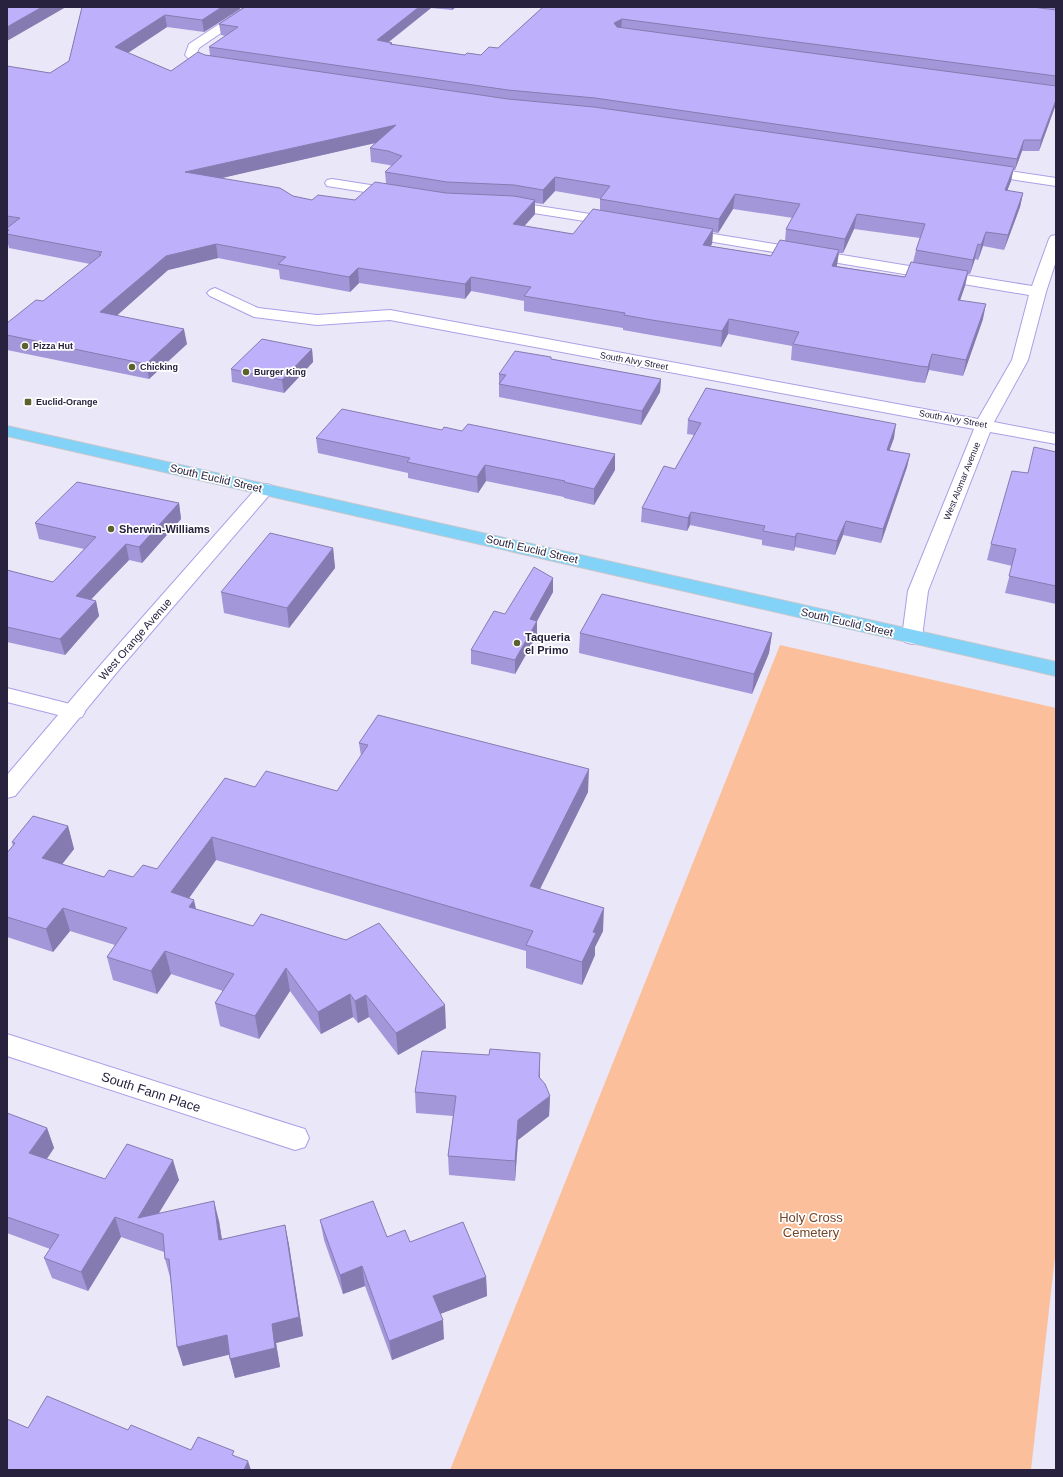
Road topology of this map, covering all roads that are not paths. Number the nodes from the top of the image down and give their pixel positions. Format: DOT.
graph roads {
  1 [pos="253,7"];
  2 [pos="230,66"];
  3 [pos="970,170"];
  4 [pos="1056,182"];
  5 [pos="332,183"];
  6 [pos="409,196"];
  7 [pos="492,204"];
  8 [pos="632,225"];
  9 [pos="671,231"];
  10 [pos="1056,238"];
  11 [pos="1038,292"];
  12 [pos="215,293"];
  13 [pos="984,425"];
  14 [pos="7,431"];
  15 [pos="1056,439"];
  16 [pos="265,489"];
  17 [pos="912,637"];
  18 [pos="1056,669"];
  19 [pos="7,695"];
  20 [pos="74,712"];
  21 [pos="7,790"];
  22 [pos="7,1045"];
  23 [pos="295,1138"];
  1 -- 2 [label="street"];
  3 -- 4 [label="street"];
  5 -- 6 [label="street"];
  7 -- 8 [label="street"];
  9 -- 11 [label="street"];
  10 -- 11 [label="street, West Alomar Avenue"];
  11 -- 13 [label="street, West Alomar Avenue"];
  12 -- 13 [label="street, South Alvy Street"];
  13 -- 15 [label="street, South Alvy Street"];
  13 -- 17 [label="street, West Alomar Avenue"];
  14 -- 16 [label="main road, South Euclid Street"];
  16 -- 17 [label="main road, South Euclid Street"];
  16 -- 20 [label="street, West Orange Avenue"];
  17 -- 18 [label="main road, South Euclid Street"];
  19 -- 20 [label="street"];
  20 -- 21 [label="street, West Orange Avenue"];
  22 -- 23 [label="street, South Fann Place"];
}
